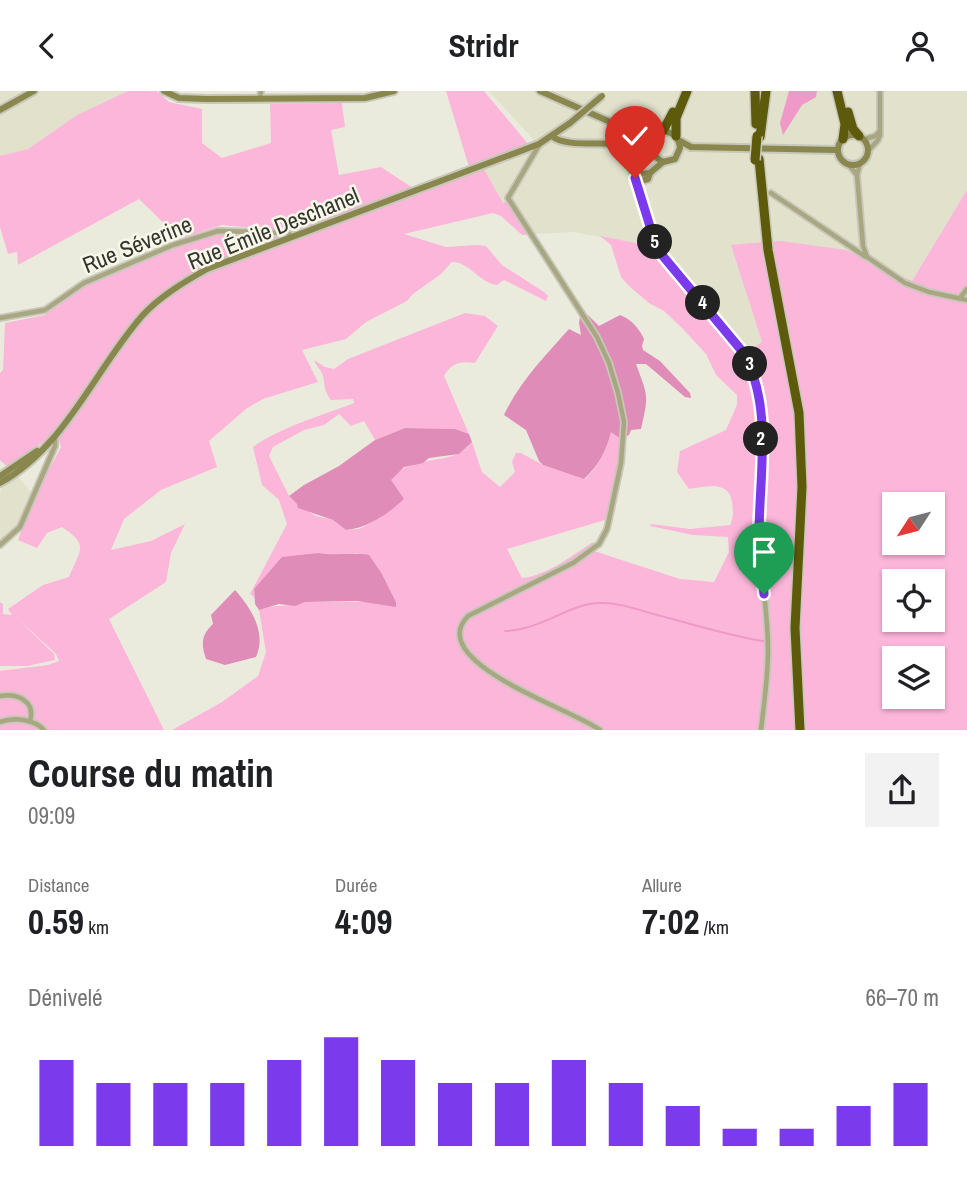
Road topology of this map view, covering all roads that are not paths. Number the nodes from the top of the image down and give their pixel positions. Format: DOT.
graph roads {
  1 [pos="34,91"];
  2 [pos="164,91"];
  3 [pos="394,91"];
  4 [pos="540,91"];
  5 [pos="610,91"];
  6 [pos="681,91"];
  7 [pos="687,91"];
  8 [pos="755,91"];
  9 [pos="766,91"];
  10 [pos="837,91"];
  11 [pos="843,91"];
  12 [pos="880,91"];
  13 [pos="260,95"];
  14 [pos="0,110"];
  15 [pos="567,125"];
  16 [pos="879,131"];
  17 [pos="660,133"];
  18 [pos="640,135"];
  19 [pos="552,136"];
  20 [pos="758,137"];
  21 [pos="862,137"];
  22 [pos="678,139"];
  23 [pos="843,139"];
  24 [pos="575,142"];
  25 [pos="539,144"];
  26 [pos="650,146"];
  27 [pos="691,147"];
  28 [pos="837,150"];
  29 [pos="869,150"];
  30 [pos="679,153"];
  31 [pos="655,158"];
  32 [pos="630,161"];
  33 [pos="663,162"];
  34 [pos="860,164"];
  35 [pos="849,165"];
  36 [pos="652,171"];
  37 [pos="857,175"];
  38 [pos="635,178"];
  39 [pos="771,193"];
  40 [pos="293,237"];
  41 [pos="867,257"];
  42 [pos="967,289"];
  43 [pos="960,299"];
  44 [pos="967,300"];
  45 [pos="0,318"];
  46 [pos="55,436"];
  47 [pos="48,444"];
  48 [pos="0,476"];
  49 [pos="0,483"];
  50 [pos="0,545"];
  51 [pos="0,696"];
  52 [pos="30,721"];
  53 [pos="0,722"];
  54 [pos="44,730"];
  55 [pos="600,730"];
  56 [pos="761,730"];
  57 [pos="798,730"];
  1 -- 14 [label="main road"];
  2 -- 13 [label="main road"];
  3 -- 13 [label="main road"];
  4 -- 18 [label="main road"];
  5 -- 15 [label="main road, Rue Émile Deschanel, bridge"];
  6 -- 17 [label="highway"];
  7 -- 22 [label="highway"];
  8 -- 20 [label="highway"];
  9 -- 20 [label="highway"];
  9 -- 20 [label="highway"];
  10 -- 23 [label="highway"];
  11 -- 21 [label="highway"];
  12 -- 16 [label="street"];
  15 -- 19 [label="main road, Rue Émile Deschanel"];
  15 -- 24 [label="main road"];
  16 -- 21 [label="street"];
  16 -- 29 [label="street"];
  17 -- 18 [label="main road"];
  17 -- 22 [label="main road"];
  17 -- 26 [label="main road"];
  18 -- 26 [label="main road"];
  19 -- 24 [label="main road"];
  19 -- 25 [label="main road, Rue Émile Deschanel"];
  20 -- 57 [label="highway, bridge"];
  21 -- 23 [label="main road"];
  21 -- 29 [label="main road"];
  22 -- 27 [label="main road"];
  22 -- 30 [label="main road"];
  23 -- 28 [label="main road"];
  24 -- 32 [label="main road"];
  25 -- 40 [label="main road, Rue Émile Deschanel"];
  25 -- 55 [label="street"];
  26 -- 31 [label="main road"];
  27 -- 28 [label="main road"];
  27 -- 30 [label="main road"];
  28 -- 35 [label="main road"];
  29 -- 34 [label="main road"];
  30 -- 33 [label="main road"];
  31 -- 33 [label="main road"];
  31 -- 36 [label="main road"];
  32 -- 36 [label="main road"];
  32 -- 38 [label="main road"];
  33 -- 36 [label="main road"];
  34 -- 35 [label="main road"];
  34 -- 37 [label="street"];
  35 -- 37 [label="street"];
  36 -- 38 [label="main road"];
  37 -- 41 [label="street"];
  38 -- 56 [label="street"];
  39 -- 41 [label="street"];
  40 -- 45 [label="street, Rue Séverine"];
  40 -- 46 [label="main road, Rue Émile Deschanel"];
  41 -- 43 [label="street"];
  42 -- 43 [label="street"];
  43 -- 44 [label="street"];
  46 -- 47 [label="main road, Rue Émile Deschanel"];
  46 -- 50 [label="street"];
  47 -- 48 [label="main road, Rue Émile Deschanel"];
  47 -- 49 [label="main road, Rue Émile Deschanel"];
  51 -- 52 [label="street"];
  52 -- 53 [label="street"];
  52 -- 54 [label="street"];
}
